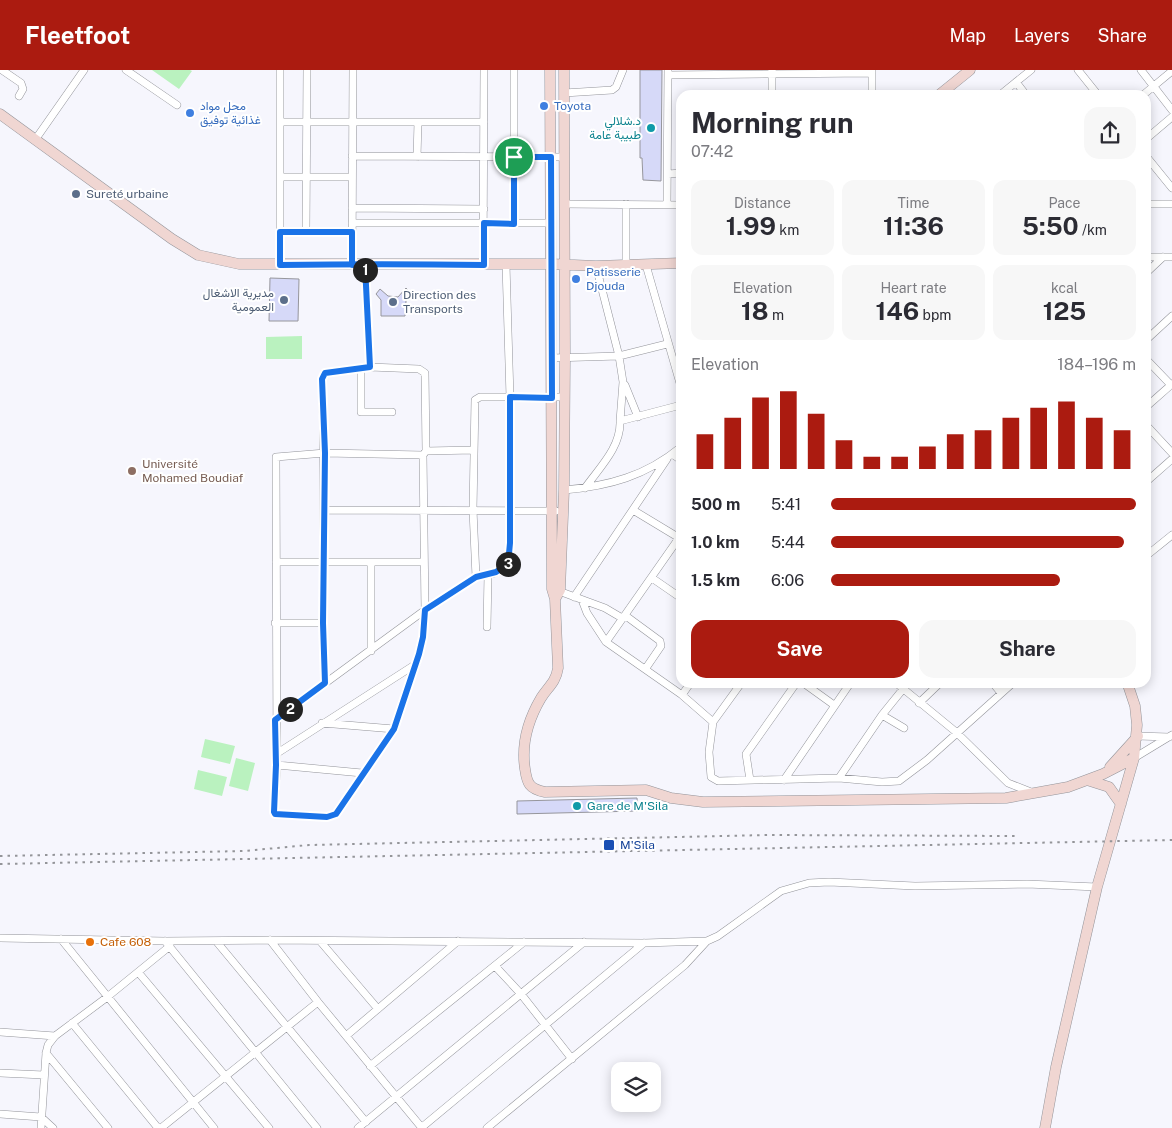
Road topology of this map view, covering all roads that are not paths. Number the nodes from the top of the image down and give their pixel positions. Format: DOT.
graph roads {
  1 [pos="2,70"];
  2 [pos="84,70"];
  3 [pos="126,70"];
  4 [pos="280,70"];
  5 [pos="307,70"];
  6 [pos="353,70"];
  7 [pos="484,70"];
  8 [pos="514,70"];
  9 [pos="550,70"];
  10 [pos="564,70"];
  11 [pos="623,70"];
  12 [pos="970,70"];
  13 [pos="1031,70"];
  14 [pos="1078,70"];
  15 [pos="1141,70"];
  16 [pos="872,71"];
  17 [pos="1172,71"];
  18 [pos="668,72"];
  19 [pos="772,72"];
  20 [pos="1016,82"];
  21 [pos="1154,86"];
  22 [pos="772,90"];
  23 [pos="872,90"];
  24 [pos="945,90"];
  25 [pos="1006,90"];
  26 [pos="1022,90"];
  27 [pos="1094,90"];
  28 [pos="1149,90"];
  29 [pos="564,93"];
  30 [pos="19,96"];
  31 [pos="177,106"];
  32 [pos="1172,110"];
  33 [pos="0,114"];
  34 [pos="1172,117"];
  35 [pos="280,122"];
  36 [pos="307,122"];
  37 [pos="352,122"];
  38 [pos="418,122"];
  39 [pos="484,122"];
  40 [pos="1151,135"];
  41 [pos="35,140"];
  42 [pos="352,156"];
  43 [pos="417,156"];
  44 [pos="484,157"];
  45 [pos="514,157"];
  46 [pos="551,157"];
  47 [pos="564,157"];
  48 [pos="1151,162"];
  49 [pos="676,173"];
  50 [pos="668,174"];
  51 [pos="280,177"];
  52 [pos="307,177"];
  53 [pos="352,177"];
  54 [pos="1172,188"];
  55 [pos="564,204"];
  56 [pos="626,204"];
  57 [pos="1151,204"];
  58 [pos="1172,204"];
  59 [pos="667,205"];
  60 [pos="676,205"];
  61 [pos="352,208"];
  62 [pos="484,208"];
  63 [pos="352,223"];
  64 [pos="484,223"];
  65 [pos="514,224"];
  66 [pos="551,224"];
  67 [pos="280,232"];
  68 [pos="306,232"];
  69 [pos="352,232"];
  70 [pos="1172,256"];
  71 [pos="1151,257"];
  72 [pos="1163,258"];
  73 [pos="676,263"];
  74 [pos="552,264"];
  75 [pos="280,265"];
  76 [pos="352,265"];
  77 [pos="365,265"];
  78 [pos="484,265"];
  79 [pos="506,265"];
  80 [pos="564,265"];
  81 [pos="626,265"];
  82 [pos="646,265"];
  83 [pos="596,266"];
  84 [pos="1151,269"];
  85 [pos="1172,316"];
  86 [pos="1151,335"];
  87 [pos="667,344"];
  88 [pos="619,356"];
  89 [pos="552,358"];
  90 [pos="565,358"];
  91 [pos="1151,364"];
  92 [pos="370,367"];
  93 [pos="361,368"];
  94 [pos="676,372"];
  95 [pos="623,382"];
  96 [pos="1172,385"];
  97 [pos="510,397"];
  98 [pos="564,397"];
  99 [pos="552,398"];
  100 [pos="1151,403"];
  101 [pos="676,406"];
  102 [pos="392,412"];
  103 [pos="638,417"];
  104 [pos="620,421"];
  105 [pos="1151,430"];
  106 [pos="474,450"];
  107 [pos="676,451"];
  108 [pos="325,453"];
  109 [pos="424,453"];
  110 [pos="1172,453"];
  111 [pos="670,456"];
  112 [pos="676,458"];
  113 [pos="1172,459"];
  114 [pos="1151,478"];
  115 [pos="585,488"];
  116 [pos="564,490"];
  117 [pos="424,509"];
  118 [pos="325,510"];
  119 [pos="473,510"];
  120 [pos="509,510"];
  121 [pos="633,510"];
  122 [pos="558,511"];
  123 [pos="676,535"];
  124 [pos="1172,535"];
  125 [pos="676,543"];
  126 [pos="1151,552"];
  127 [pos="276,562"];
  128 [pos="324,562"];
  129 [pos="371,562"];
  130 [pos="424,562"];
  131 [pos="488,575"];
  132 [pos="476,577"];
  133 [pos="652,578"];
  134 [pos="556,593"];
  135 [pos="676,595"];
  136 [pos="574,597"];
  137 [pos="582,600"];
  138 [pos="425,610"];
  139 [pos="624,617"];
  140 [pos="275,623"];
  141 [pos="323,623"];
  142 [pos="487,626"];
  143 [pos="606,642"];
  144 [pos="371,651"];
  145 [pos="416,664"];
  146 [pos="646,668"];
  147 [pos="325,683"];
  148 [pos="686,688"];
  149 [pos="738,688"];
  150 [pos="793,688"];
  151 [pos="810,688"];
  152 [pos="847,688"];
  153 [pos="934,688"];
  154 [pos="997,688"];
  155 [pos="1007,688"];
  156 [pos="1129,688"];
  157 [pos="903,689"];
  158 [pos="1001,693"];
  159 [pos="682,694"];
  160 [pos="918,703"];
  161 [pos="834,705"];
  162 [pos="882,715"];
  163 [pos="275,720"];
  164 [pos="713,722"];
  165 [pos="322,723"];
  166 [pos="904,728"];
  167 [pos="394,729"];
  168 [pos="956,732"];
  169 [pos="1138,736"];
  170 [pos="1171,736"];
  171 [pos="276,754"];
  172 [pos="1134,758"];
  173 [pos="276,765"];
  174 [pos="362,773"];
  175 [pos="1103,774"];
  176 [pos="839,778"];
  177 [pos="750,780"];
  178 [pos="784,780"];
  179 [pos="1087,780"];
  180 [pos="1008,783"];
  181 [pos="1035,794"];
  182 [pos="1006,798"];
  183 [pos="1121,804"];
  184 [pos="1097,887"];
  185 [pos="0,938"];
  186 [pos="60,939"];
  187 [pos="270,940"];
  188 [pos="216,941"];
  189 [pos="320,941"];
  190 [pos="458,941"];
  191 [pos="707,941"];
  192 [pos="524,942"];
  193 [pos="584,942"];
  194 [pos="644,943"];
  195 [pos="168,944"];
  196 [pos="495,966"];
  197 [pos="138,972"];
  198 [pos="521,994"];
  199 [pos="106,998"];
  200 [pos="318,1002"];
  201 [pos="378,1009"];
  202 [pos="72,1023"];
  203 [pos="546,1025"];
  204 [pos="288,1027"];
  205 [pos="0,1032"];
  206 [pos="55,1036"];
  207 [pos="346,1036"];
  208 [pos="257,1052"];
  209 [pos="46,1053"];
  210 [pos="572,1059"];
  211 [pos="370,1066"];
  212 [pos="0,1073"];
  213 [pos="44,1075"];
  214 [pos="226,1076"];
  215 [pos="397,1098"];
  216 [pos="193,1102"];
  217 [pos="0,1114"];
  218 [pos="41,1117"];
  219 [pos="366,1122"];
  220 [pos="41,1128"];
  221 [pos="53,1128"];
  222 [pos="108,1128"];
  223 [pos="160,1128"];
  224 [pos="214,1128"];
  225 [pos="269,1128"];
  226 [pos="317,1128"];
  227 [pos="358,1128"];
  228 [pos="422,1128"];
  229 [pos="487,1128"];
  230 [pos="1045,1128"];
  1 -- 30 [label="street"];
  2 -- 41 [label="street"];
  3 -- 31 [label="street"];
  4 -- 35 [label="street"];
  5 -- 36 [label="street"];
  6 -- 37 [label="street"];
  7 -- 39 [label="street"];
  8 -- 45 [label="street"];
  9 -- 46 [label="street"];
  10 -- 29 [label="street"];
  11 -- 29 [label="street"];
  12 -- 24 [label="street"];
  13 -- 20 [label="street"];
  14 -- 27 [label="street"];
  15 -- 21 [label="street"];
  16 -- 19 [label="street"];
  16 -- 23 [label="street"];
  17 -- 21 [label="street"];
  18 -- 19 [label="street"];
  18 -- 50 [label="street"];
  19 -- 22 [label="street"];
  20 -- 25 [label="street"];
  20 -- 26 [label="street"];
  21 -- 28 [label="street"];
  21 -- 32 [label="street"];
  29 -- 47 [label="street"];
  33 -- 41 [label="street"];
  34 -- 40 [label="street"];
  35 -- 36 [label="street"];
  35 -- 51 [label="street"];
  36 -- 37 [label="street"];
  36 -- 52 [label="street"];
  37 -- 38 [label="street"];
  37 -- 42 [label="street"];
  38 -- 39 [label="street"];
  38 -- 43 [label="street"];
  39 -- 44 [label="street"];
  41 -- 75 [label="street"];
  42 -- 43 [label="street"];
  42 -- 53 [label="street"];
  43 -- 44 [label="street"];
  44 -- 45 [label="street"];
  44 -- 62 [label="street"];
  45 -- 46 [label="street"];
  45 -- 65 [label="street"];
  46 -- 47 [label="street"];
  46 -- 66 [label="street"];
  47 -- 55 [label="street"];
  48 -- 54 [label="street"];
  49 -- 50 [label="street"];
  50 -- 59 [label="street"];
  51 -- 52 [label="street"];
  51 -- 67 [label="street"];
  52 -- 53 [label="street"];
  52 -- 68 [label="street"];
  53 -- 61 [label="street"];
  55 -- 56 [label="street"];
  55 -- 80 [label="street"];
  56 -- 59 [label="street"];
  56 -- 81 [label="street"];
  57 -- 58 [label="street"];
  59 -- 60 [label="street"];
  61 -- 62 [label="street"];
  61 -- 63 [label="street"];
  62 -- 64 [label="street"];
  63 -- 64 [label="street"];
  63 -- 69 [label="street"];
  64 -- 65 [label="street"];
  64 -- 78 [label="street"];
  65 -- 66 [label="street"];
  66 -- 74 [label="street"];
  67 -- 68 [label="street"];
  67 -- 75 [label="street"];
  68 -- 69 [label="street"];
  69 -- 76 [label="street"];
  70 -- 72 [label="street"];
  71 -- 72 [label="street"];
  72 -- 84 [label="street"];
  73 -- 82 [label="street"];
  74 -- 79 [label="street"];
  74 -- 80 [label="street"];
  74 -- 89 [label="street"];
  75 -- 76 [label="street"];
  76 -- 77 [label="street"];
  77 -- 78 [label="street"];
  77 -- 92 [label="street"];
  78 -- 79 [label="street"];
  79 -- 97 [label="street"];
  80 -- 83 [label="street"];
  80 -- 90 [label="street"];
  81 -- 82 [label="street"];
  81 -- 83 [label="street"];
  82 -- 87 [label="street"];
  83 -- 88 [label="street"];
  85 -- 86 [label="street"];
  87 -- 88 [label="street"];
  87 -- 94 [label="street"];
  88 -- 90 [label="street"];
  88 -- 95 [label="street"];
  89 -- 90 [label="street"];
  89 -- 99 [label="street"];
  90 -- 98 [label="street"];
  91 -- 96 [label="street"];
  92 -- 93 [label="street"];
  92 -- 109 [label="street"];
  93 -- 102 [label="street"];
  93 -- 108 [label="street"];
  95 -- 103 [label="street"];
  95 -- 104 [label="street"];
  96 -- 100 [label="street"];
  97 -- 99 [label="street"];
  97 -- 106 [label="street"];
  97 -- 120 [label="street"];
  98 -- 99 [label="street"];
  98 -- 116 [label="street"];
  99 -- 122 [label="street"];
  101 -- 103 [label="street"];
  103 -- 104 [label="street"];
  104 -- 115 [label="street"];
  105 -- 110 [label="street"];
  106 -- 109 [label="street"];
  106 -- 119 [label="street"];
  107 -- 111 [label="street"];
  108 -- 109 [label="street"];
  108 -- 118 [label="street"];
  108 -- 127 [label="street"];
  109 -- 117 [label="street"];
  111 -- 112 [label="street"];
  111 -- 115 [label="street"];
  111 -- 121 [label="street"];
  113 -- 114 [label="street"];
  115 -- 116 [label="street"];
  116 -- 122 [label="street"];
  117 -- 118 [label="street"];
  117 -- 119 [label="street"];
  117 -- 130 [label="street"];
  118 -- 128 [label="street"];
  119 -- 120 [label="street"];
  119 -- 132 [label="street"];
  120 -- 122 [label="street"];
  120 -- 131 [label="street"];
  121 -- 123 [label="street"];
  121 -- 136 [label="street"];
  122 -- 134 [label="street"];
  124 -- 126 [label="street"];
  125 -- 133 [label="street"];
  127 -- 128 [label="street"];
  127 -- 140 [label="street"];
  128 -- 129 [label="street"];
  128 -- 141 [label="street"];
  129 -- 130 [label="street"];
  129 -- 144 [label="street"];
  130 -- 138 [label="street"];
  131 -- 132 [label="street"];
  131 -- 142 [label="street"];
  132 -- 138 [label="street"];
  133 -- 135 [label="street"];
  133 -- 139 [label="street"];
  134 -- 136 [label="street"];
  134 -- 182 [label="street"];
  136 -- 137 [label="street"];
  137 -- 139 [label="street"];
  137 -- 143 [label="street"];
  138 -- 144 [label="street"];
  138 -- 145 [label="street"];
  139 -- 143 [label="street"];
  139 -- 146 [label="street"];
  140 -- 141 [label="street"];
  140 -- 163 [label="street"];
  141 -- 147 [label="street"];
  143 -- 146 [label="street"];
  144 -- 147 [label="street"];
  145 -- 165 [label="street"];
  145 -- 167 [label="street"];
  146 -- 159 [label="street"];
  147 -- 163 [label="street"];
  148 -- 159 [label="street"];
  149 -- 164 [label="street"];
  150 -- 177 [label="street"];
  151 -- 161 [label="street"];
  152 -- 161 [label="street"];
  153 -- 160 [label="street"];
  154 -- 158 [label="street"];
  155 -- 158 [label="street"];
  156 -- 169 [label="street"];
  157 -- 160 [label="street"];
  157 -- 162 [label="street"];
  158 -- 168 [label="street"];
  159 -- 164 [label="street"];
  160 -- 168 [label="street"];
  161 -- 178 [label="street"];
  162 -- 166 [label="street"];
  162 -- 176 [label="street"];
  163 -- 171 [label="street"];
  164 -- 177 [label="street"];
  165 -- 167 [label="street"];
  165 -- 171 [label="street"];
  167 -- 174 [label="street"];
  168 -- 176 [label="street"];
  168 -- 180 [label="street"];
  169 -- 170 [label="street"];
  169 -- 172 [label="street"];
  169 -- 175 [label="street"];
  170 -- 172 [label="street"];
  171 -- 173 [label="street"];
  172 -- 175 [label="street"];
  172 -- 183 [label="street"];
  173 -- 174 [label="street"];
  173 -- 174 [label="street"];
  175 -- 179 [label="street"];
  176 -- 178 [label="street"];
  177 -- 178 [label="street"];
  179 -- 181 [label="street"];
  179 -- 183 [label="street"];
  180 -- 181 [label="street"];
  180 -- 182 [label="street"];
  181 -- 182 [label="street"];
  183 -- 184 [label="street"];
  184 -- 191 [label="street"];
  184 -- 230 [label="street"];
  185 -- 186 [label="street"];
  186 -- 195 [label="street"];
  186 -- 199 [label="street"];
  187 -- 188 [label="street"];
  187 -- 189 [label="street"];
  187 -- 200 [label="street"];
  188 -- 195 [label="street"];
  188 -- 204 [label="street"];
  189 -- 190 [label="street"];
  189 -- 201 [label="street"];
  190 -- 192 [label="street"];
  190 -- 201 [label="street"];
  191 -- 194 [label="street"];
  191 -- 210 [label="street"];
  192 -- 193 [label="street"];
  192 -- 196 [label="street"];
  193 -- 194 [label="street"];
  193 -- 198 [label="street"];
  194 -- 203 [label="street"];
  195 -- 197 [label="street"];
  195 -- 208 [label="street"];
  196 -- 198 [label="street"];
  196 -- 211 [label="street"];
  197 -- 199 [label="street"];
  197 -- 214 [label="street"];
  198 -- 203 [label="street"];
  198 -- 215 [label="street"];
  199 -- 202 [label="street"];
  199 -- 216 [label="street"];
  200 -- 204 [label="street"];
  200 -- 207 [label="street"];
  201 -- 207 [label="street"];
  202 -- 206 [label="street"];
  202 -- 223 [label="street"];
  203 -- 210 [label="street"];
  203 -- 228 [label="street"];
  204 -- 208 [label="street"];
  204 -- 219 [label="street"];
  205 -- 206 [label="street"];
  206 -- 209 [label="street"];
  207 -- 211 [label="street"];
  208 -- 214 [label="street"];
  208 -- 226 [label="street"];
  209 -- 213 [label="street"];
  209 -- 222 [label="street"];
  210 -- 229 [label="street"];
  211 -- 215 [label="street"];
  212 -- 213 [label="street"];
  213 -- 218 [label="street"];
  214 -- 216 [label="street"];
  214 -- 225 [label="street"];
  215 -- 219 [label="street"];
  215 -- 228 [label="street"];
  216 -- 223 [label="street"];
  216 -- 224 [label="street"];
  217 -- 218 [label="street"];
  218 -- 220 [label="street"];
  218 -- 221 [label="street"];
  219 -- 227 [label="street"];
}
